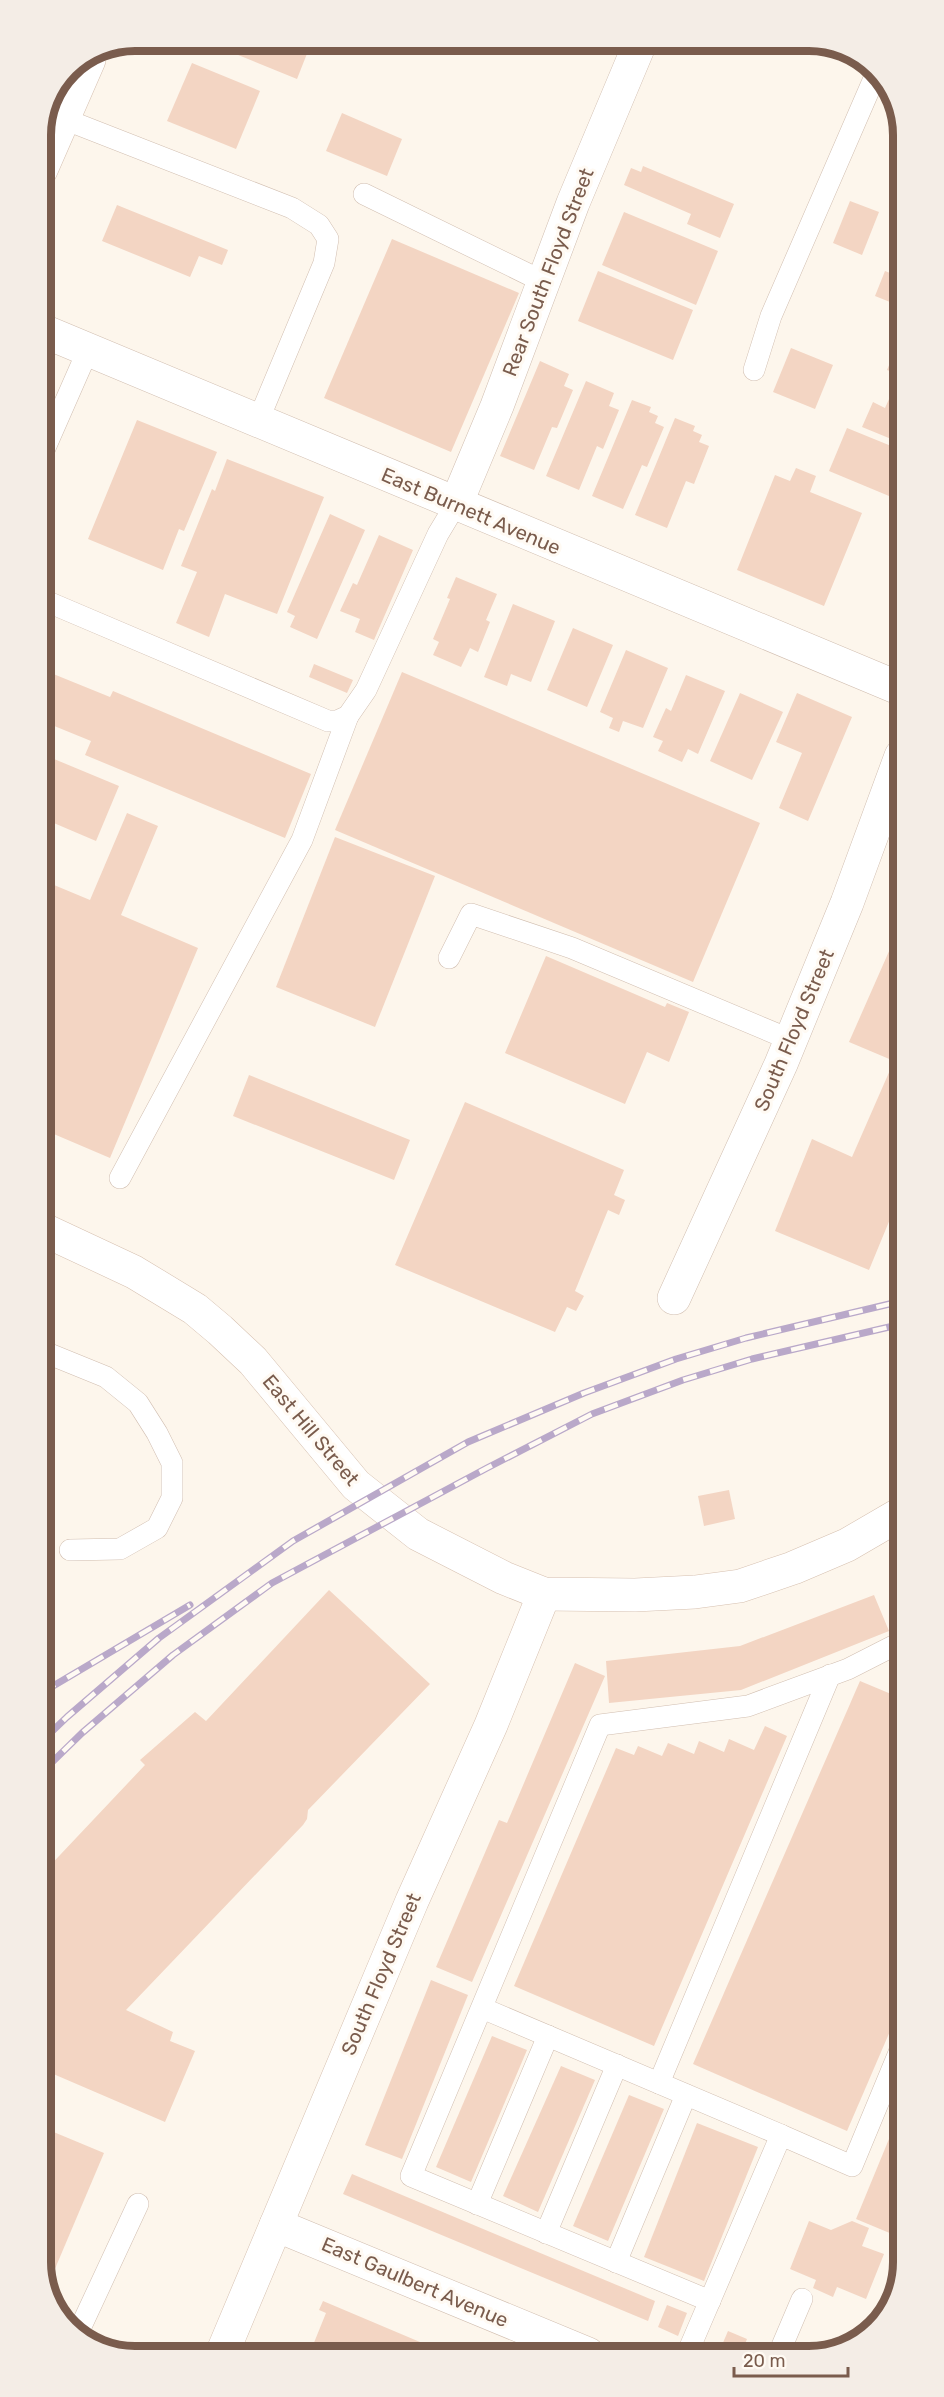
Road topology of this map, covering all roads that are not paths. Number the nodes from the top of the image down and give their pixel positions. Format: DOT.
graph roads {
  1 [pos="637,51"];
  2 [pos="86,67"];
  3 [pos="873,81"];
  4 [pos="64,119"];
  5 [pos="51,148"];
  6 [pos="364,194"];
  7 [pos="544,282"];
  8 [pos="51,334"];
  9 [pos="88,350"];
  10 [pos="754,370"];
  11 [pos="258,421"];
  12 [pos="51,434"];
  13 [pos="456,504"];
  14 [pos="51,603"];
  15 [pos="893,686"];
  16 [pos="348,716"];
  17 [pos="893,778"];
  18 [pos="449,958"];
  19 [pos="791,1040"];
  20 [pos="120,1178"];
  21 [pos="51,1233"];
  22 [pos="674,1298"];
  23 [pos="51,1355"];
  24 [pos="893,1518"];
  25 [pos="70,1550"];
  26 [pos="544,1594"];
  27 [pos="893,1646"];
  28 [pos="830,1675"];
  29 [pos="482,2007"];
  30 [pos="548,2036"];
  31 [pos="617,2065"];
  32 [pos="893,2067"];
  33 [pos="659,2083"];
  34 [pos="686,2095"];
  35 [pos="781,2135"];
  36 [pos="138,2204"];
  37 [pos="477,2204"];
  38 [pos="276,2225"];
  39 [pos="546,2233"];
  40 [pos="616,2262"];
  41 [pos="802,2299"];
  42 [pos="710,2301"];
  43 [pos="81,2326"];
  44 [pos="225,2346"];
  45 [pos="557,2346"];
  46 [pos="690,2346"];
  47 [pos="782,2346"];
  1 -- 7 [label="street, Rear South Floyd Street"];
  2 -- 4 [label="street"];
  3 -- 10 [label="lane"];
  4 -- 5 [label="street"];
  4 -- 11 [label="lane"];
  6 -- 7 [label="lane"];
  7 -- 13 [label="street, Rear South Floyd Street"];
  8 -- 9 [label="street, East Burnett Avenue"];
  9 -- 11 [label="street, East Burnett Avenue"];
  9 -- 12 [label="lane"];
  11 -- 13 [label="street, East Burnett Avenue"];
  13 -- 15 [label="street, East Burnett Avenue"];
  13 -- 16 [label="lane"];
  14 -- 16 [label="lane"];
  16 -- 20 [label="lane"];
  17 -- 19 [label="street, South Floyd Street"];
  18 -- 19 [label="lane"];
  19 -- 22 [label="street, South Floyd Street"];
  21 -- 26 [label="street, East Hill Street"];
  23 -- 25 [label="lane"];
  24 -- 26 [label="street, East Hill Street"];
  26 -- 38 [label="street, South Floyd Street"];
  27 -- 28 [label="lane"];
  28 -- 29 [label="lane"];
  28 -- 33 [label="lane"];
  29 -- 30 [label="lane"];
  29 -- 37 [label="lane"];
  30 -- 31 [label="lane"];
  30 -- 37 [label="lane"];
  31 -- 33 [label="lane"];
  31 -- 39 [label="lane"];
  32 -- 35 [label="lane"];
  33 -- 34 [label="lane"];
  34 -- 35 [label="lane"];
  34 -- 40 [label="lane"];
  35 -- 42 [label="lane"];
  36 -- 43 [label="lane"];
  37 -- 39 [label="lane"];
  38 -- 44 [label="street, South Floyd Street"];
  38 -- 45 [label="street, East Gaulbert Avenue"];
  39 -- 40 [label="lane"];
  40 -- 42 [label="lane"];
  41 -- 47 [label="lane"];
  42 -- 46 [label="lane"];
}
